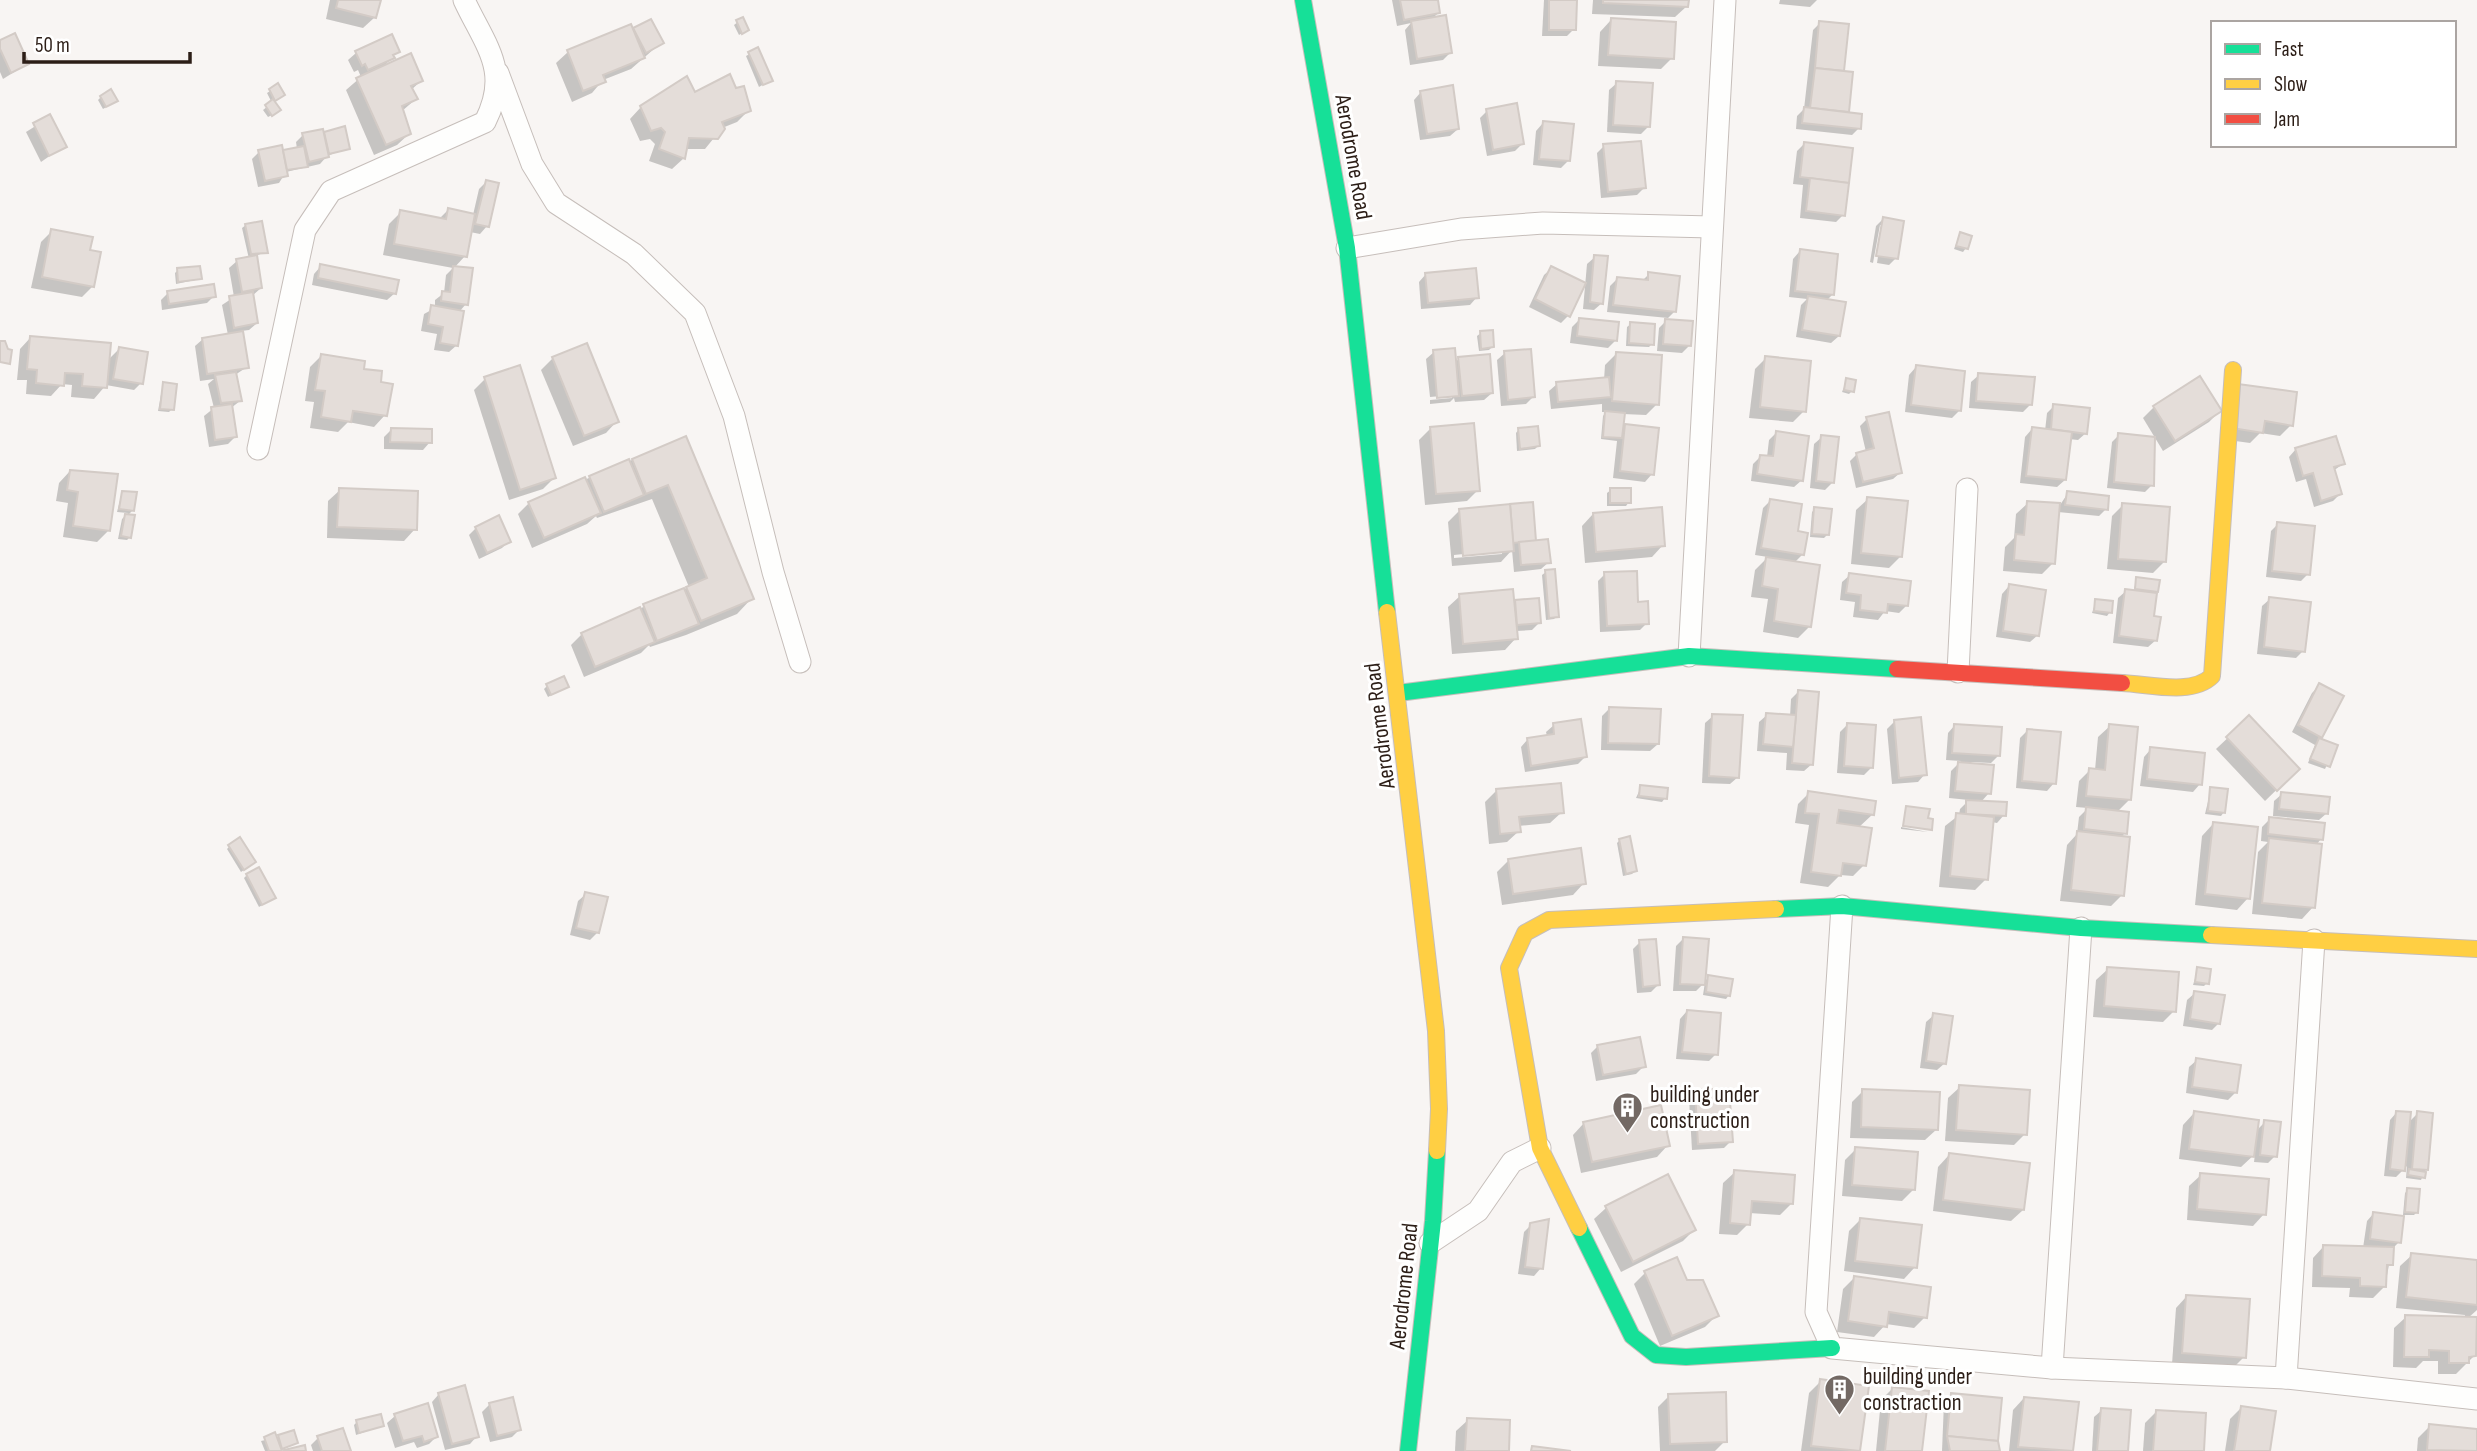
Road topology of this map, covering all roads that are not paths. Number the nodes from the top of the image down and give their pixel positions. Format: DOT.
graph roads {
  1 [pos="464,0"];
  2 [pos="1303,0"];
  3 [pos="1725,0"];
  4 [pos="498,73"];
  5 [pos="1712,226"];
  6 [pos="1348,248"];
  7 [pos="2233,370"];
  8 [pos="258,449"];
  9 [pos="1967,489"];
  10 [pos="1689,656"];
  11 [pos="800,662"];
  12 [pos="1958,672"];
  13 [pos="1398,693"];
  14 [pos="1842,906"];
  15 [pos="2081,928"];
  16 [pos="2314,940"];
  17 [pos="2477,949"];
  18 [pos="1540,1148"];
  19 [pos="1430,1243"];
  20 [pos="1832,1348"];
  21 [pos="2052,1368"];
  22 [pos="2286,1378"];
  23 [pos="2477,1399"];
  24 [pos="1408,1451"];
  1 -- 4 [label="street"];
  2 -- 6 [label="street, Aerodrome Road"];
  3 -- 5 [label="street"];
  4 -- 8 [label="street"];
  4 -- 11 [label="street"];
  5 -- 6 [label="street"];
  5 -- 10 [label="street"];
  6 -- 13 [label="street, Aerodrome Road"];
  7 -- 12 [label="street"];
  9 -- 12 [label="street"];
  10 -- 12 [label="street"];
  10 -- 13 [label="street"];
  13 -- 19 [label="street, Aerodrome Road"];
  14 -- 15 [label="street"];
  14 -- 18 [label="street"];
  14 -- 20 [label="street"];
  15 -- 16 [label="street"];
  15 -- 21 [label="street"];
  16 -- 17 [label="street"];
  16 -- 22 [label="street"];
  18 -- 19 [label="street"];
  18 -- 20 [label="street"];
  19 -- 24 [label="street, Aerodrome Road"];
  20 -- 21 [label="street"];
  21 -- 22 [label="street"];
  22 -- 23 [label="street"];
}
